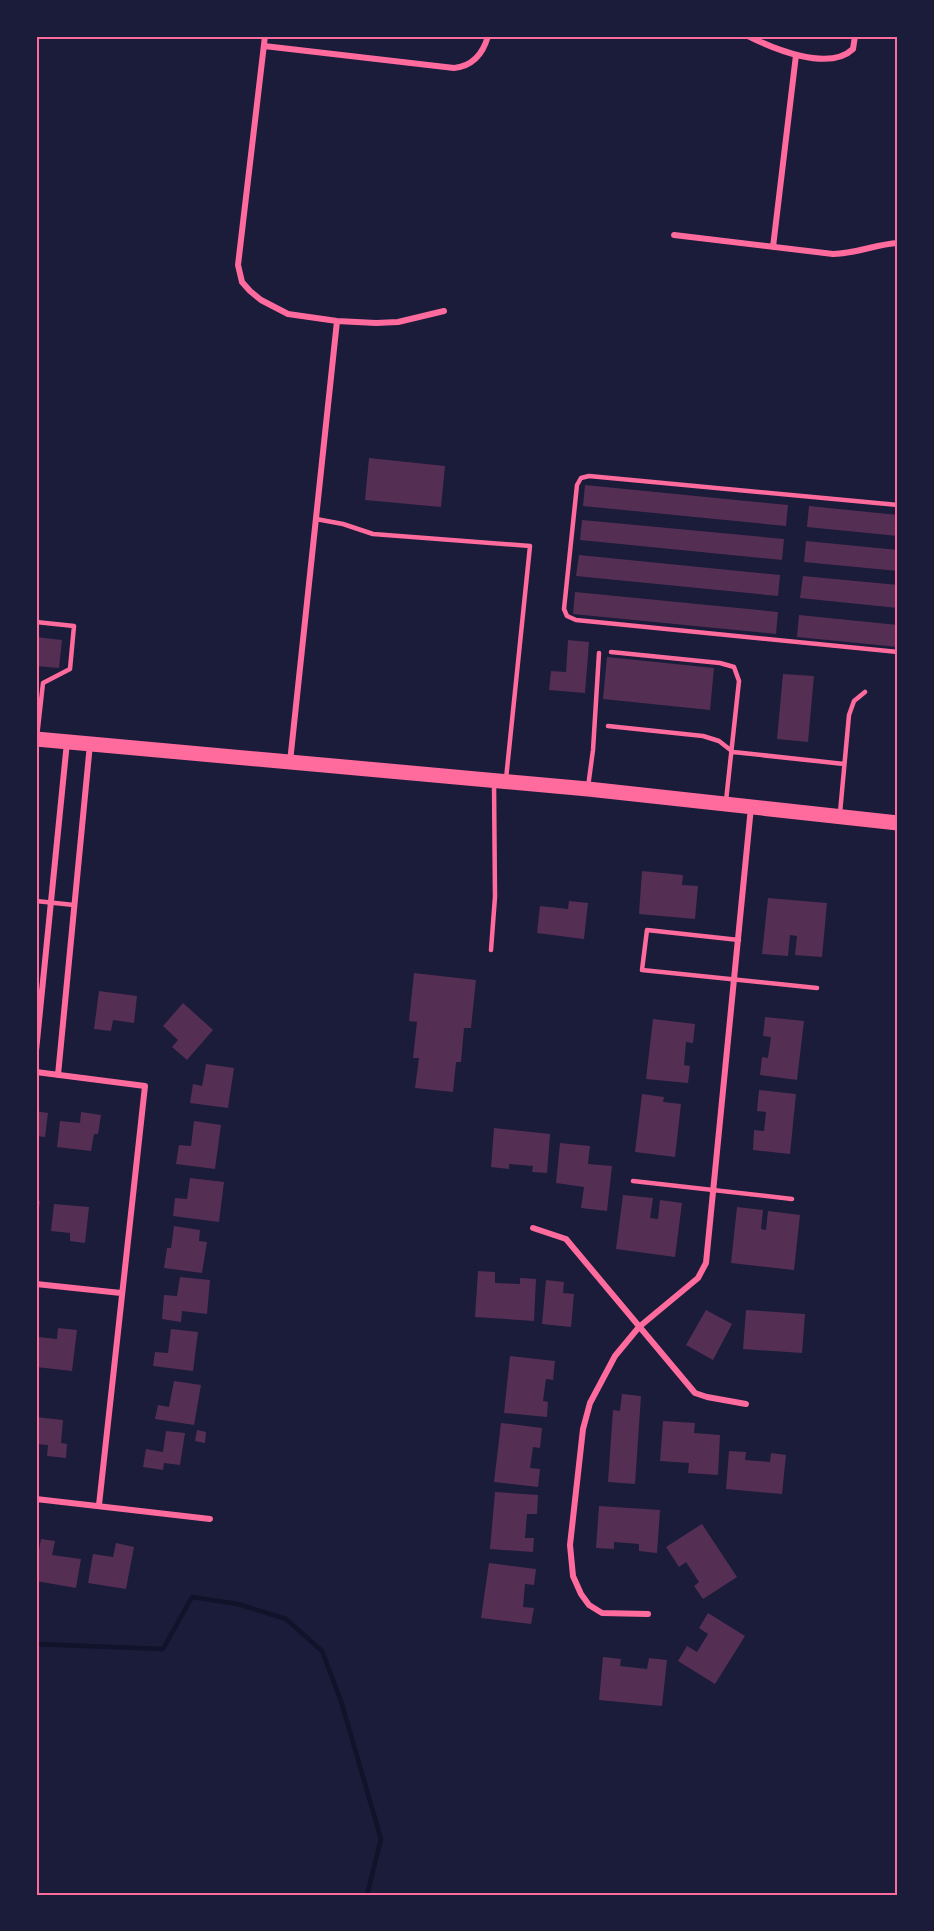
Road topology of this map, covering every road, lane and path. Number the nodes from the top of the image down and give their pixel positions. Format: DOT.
graph roads {
  1 [pos="265,36"];
  2 [pos="488,36"];
  3 [pos="748,36"];
  4 [pos="855,36"];
  5 [pos="264,46"];
  6 [pos="796,55"];
  7 [pos="674,235"];
  8 [pos="898,243"];
  9 [pos="773,247"];
  10 [pos="444,311"];
  11 [pos="337,321"];
  12 [pos="898,505"];
  13 [pos="316,519"];
  14 [pos="36,622"];
  15 [pos="611,652"];
  16 [pos="898,652"];
  17 [pos="599,653"];
  18 [pos="865,692"];
  19 [pos="608,726"];
  20 [pos="36,739"];
  21 [pos="68,742"];
  22 [pos="90,744"];
  23 [pos="733,752"];
  24 [pos="290,762"];
  25 [pos="844,764"];
  26 [pos="500,781"];
  27 [pos="588,789"];
  28 [pos="726,803"];
  29 [pos="751,806"];
  30 [pos="840,816"];
  31 [pos="898,822"];
  32 [pos="36,901"];
  33 [pos="51,903"];
  34 [pos="74,905"];
  35 [pos="739,940"];
  36 [pos="491,950"];
  37 [pos="734,980"];
  38 [pos="817,988"];
  39 [pos="36,1051"];
  40 [pos="36,1072"];
  41 [pos="58,1075"];
  42 [pos="633,1181"];
  43 [pos="714,1190"];
  44 [pos="792,1199"];
  45 [pos="533,1228"];
  46 [pos="36,1284"];
  47 [pos="121,1293"];
  48 [pos="639,1327"];
  49 [pos="746,1404"];
  50 [pos="36,1499"];
  51 [pos="99,1505"];
  52 [pos="210,1518"];
  53 [pos="648,1614"];
  1 -- 5 [label="street"];
  2 -- 5 [label="street"];
  3 -- 6 [label="street"];
  4 -- 6 [label="street"];
  5 -- 11 [label="street"];
  6 -- 9 [label="street"];
  7 -- 9 [label="street"];
  8 -- 9 [label="street"];
  10 -- 11 [label="street"];
  11 -- 13 [label="street"];
  12 -- 16 [label="lane"];
  13 -- 24 [label="street"];
  13 -- 26 [label="lane"];
  14 -- 20 [label="lane"];
  15 -- 23 [label="lane"];
  17 -- 27 [label="lane"];
  18 -- 25 [label="lane"];
  19 -- 23 [label="lane"];
  20 -- 21 [label="main road"];
  21 -- 22 [label="main road"];
  21 -- 33 [label="street"];
  22 -- 24 [label="main road"];
  22 -- 34 [label="street"];
  23 -- 25 [label="lane"];
  23 -- 28 [label="lane"];
  24 -- 26 [label="main road"];
  25 -- 30 [label="lane"];
  26 -- 27 [label="main road"];
  26 -- 36 [label="lane"];
  27 -- 28 [label="main road"];
  28 -- 29 [label="main road"];
  29 -- 30 [label="main road"];
  29 -- 35 [label="street"];
  30 -- 31 [label="main road"];
  32 -- 33 [label="lane"];
  33 -- 34 [label="lane"];
  33 -- 39 [label="street"];
  34 -- 41 [label="street"];
  35 -- 37 [label="street"];
  35 -- 37 [label="lane"];
  37 -- 38 [label="lane"];
  37 -- 43 [label="street"];
  40 -- 41 [label="street"];
  41 -- 47 [label="street"];
  42 -- 43 [label="lane"];
  43 -- 44 [label="lane"];
  43 -- 48 [label="street"];
  45 -- 48 [label="street"];
  46 -- 47 [label="street"];
  47 -- 51 [label="street"];
  48 -- 49 [label="street"];
  48 -- 53 [label="street"];
  50 -- 51 [label="street"];
  51 -- 52 [label="street"];
}
